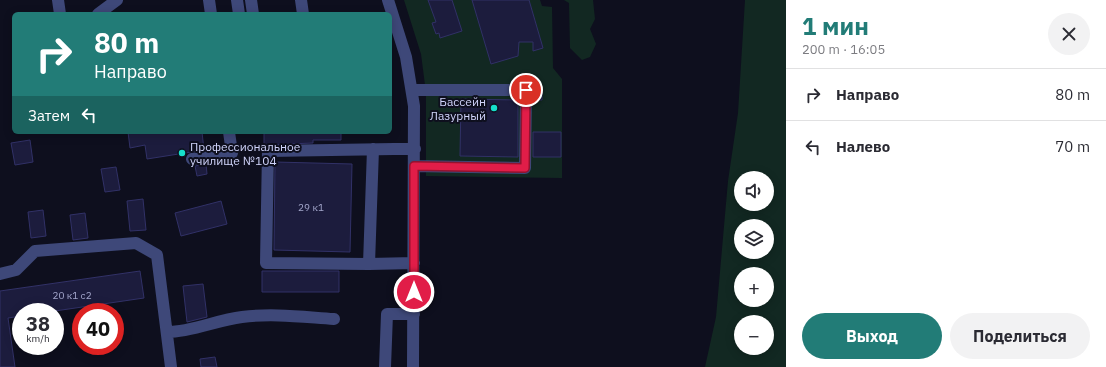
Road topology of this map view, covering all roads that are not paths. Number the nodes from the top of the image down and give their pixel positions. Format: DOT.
graph roads {
  1 [pos="58,0"];
  2 [pos="117,0"];
  3 [pos="210,0"];
  4 [pos="237,0"];
  5 [pos="251,0"];
  6 [pos="301,0"];
  7 [pos="388,0"];
  8 [pos="101,8"];
  9 [pos="60,12"];
  10 [pos="212,12"];
  11 [pos="239,12"];
  12 [pos="253,12"];
  13 [pos="303,12"];
  14 [pos="392,12"];
  15 [pos="392,12"];
  16 [pos="412,90"];
  17 [pos="229,134"];
  18 [pos="373,149"];
  19 [pos="415,149"];
  20 [pos="192,159"];
  21 [pos="414,166"];
  22 [pos="369,264"];
  23 [pos="414,264"];
  24 [pos="0,274"];
  25 [pos="414,314"];
  26 [pos="334,319"];
  27 [pos="167,332"];
  28 [pos="171,367"];
  29 [pos="385,367"];
  30 [pos="413,367"];
  1 -- 9 [label="street"];
  2 -- 8 [label="street"];
  3 -- 10 [label="street"];
  4 -- 11 [label="street"];
  5 -- 12 [label="street"];
  6 -- 13 [label="street"];
  7 -- 14 [label="street"];
  15 -- 16 [label="street"];
  16 -- 19 [label="street"];
  16 -- 21 [label="street"];
  17 -- 20 [label="street"];
  18 -- 19 [label="street"];
  18 -- 22 [label="street"];
  18 -- 22 [label="street"];
  19 -- 21 [label="street"];
  21 -- 23 [label="street"];
  22 -- 23 [label="street"];
  23 -- 25 [label="street"];
  24 -- 27 [label="street"];
  25 -- 29 [label="street"];
  25 -- 30 [label="street"];
  26 -- 27 [label="street"];
  27 -- 28 [label="street"];
}
